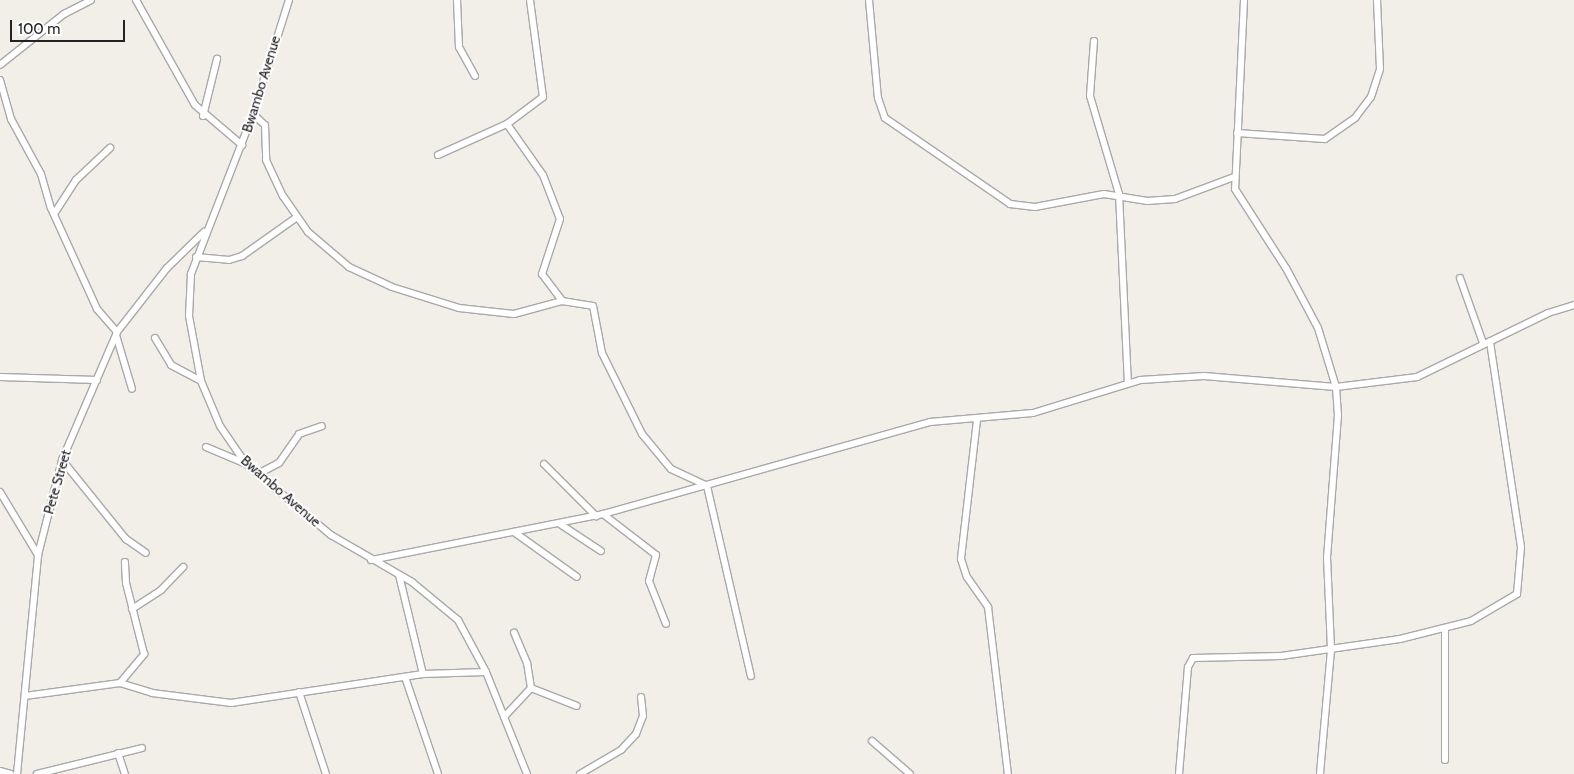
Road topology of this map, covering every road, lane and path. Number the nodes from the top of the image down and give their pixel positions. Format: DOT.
graph roads {
  1 [pos="91,0"];
  2 [pos="136,0"];
  3 [pos="289,0"];
  4 [pos="456,0"];
  5 [pos="530,0"];
  6 [pos="870,0"];
  7 [pos="1244,0"];
  8 [pos="1377,0"];
  9 [pos="1094,41"];
  10 [pos="217,59"];
  11 [pos="0,64"];
  12 [pos="475,76"];
  13 [pos="0,80"];
  14 [pos="253,114"];
  15 [pos="203,116"];
  16 [pos="507,124"];
  17 [pos="1237,133"];
  18 [pos="242,145"];
  19 [pos="110,148"];
  20 [pos="438,155"];
  21 [pos="1234,177"];
  22 [pos="1119,194"];
  23 [pos="54,214"];
  24 [pos="298,217"];
  25 [pos="205,231"];
  26 [pos="196,256"];
  27 [pos="1460,278"];
  28 [pos="562,301"];
  29 [pos="1574,305"];
  30 [pos="116,333"];
  31 [pos="155,338"];
  32 [pos="1486,342"];
  33 [pos="0,376"];
  34 [pos="97,380"];
  35 [pos="201,381"];
  36 [pos="1128,383"];
  37 [pos="1336,387"];
  38 [pos="132,389"];
  39 [pos="976,420"];
  40 [pos="322,426"];
  41 [pos="206,447"];
  42 [pos="62,460"];
  43 [pos="246,464"];
  44 [pos="544,464"];
  45 [pos="258,474"];
  46 [pos="706,486"];
  47 [pos="0,492"];
  48 [pos="599,515"];
  49 [pos="560,524"];
  50 [pos="514,532"];
  51 [pos="601,552"];
  52 [pos="146,553"];
  53 [pos="38,555"];
  54 [pos="372,560"];
  55 [pos="125,562"];
  56 [pos="183,568"];
  57 [pos="399,575"];
  58 [pos="577,577"];
  59 [pos="132,609"];
  60 [pos="666,624"];
  61 [pos="1445,630"];
  62 [pos="514,633"];
  63 [pos="1331,650"];
  64 [pos="486,672"];
  65 [pos="423,674"];
  66 [pos="751,676"];
  67 [pos="405,677"];
  68 [pos="120,683"];
  69 [pos="531,688"];
  70 [pos="299,692"];
  71 [pos="25,696"];
  72 [pos="641,697"];
  73 [pos="577,706"];
  74 [pos="504,717"];
  75 [pos="872,741"];
  76 [pos="142,748"];
  77 [pos="118,753"];
  78 [pos="1445,760"];
  79 [pos="0,771"];
  80 [pos="11,774"];
  81 [pos="17,774"];
  82 [pos="37,774"];
  83 [pos="126,774"];
  84 [pos="326,774"];
  85 [pos="438,774"];
  86 [pos="527,774"];
  87 [pos="580,774"];
  88 [pos="910,774"];
  89 [pos="1008,774"];
  90 [pos="1179,774"];
  91 [pos="1320,774"];
  1 -- 11 [label="street"];
  2 -- 15 [label="street"];
  3 -- 14 [label="street, Bwambo Avenue"];
  4 -- 12 [label="street"];
  5 -- 16 [label="street"];
  6 -- 22 [label="street"];
  7 -- 17 [label="street"];
  8 -- 17 [label="street"];
  9 -- 22 [label="street"];
  10 -- 15 [label="street"];
  13 -- 23 [label="street"];
  14 -- 18 [label="street, Bwambo Avenue"];
  14 -- 24 [label="street"];
  15 -- 18 [label="street"];
  16 -- 20 [label="street"];
  16 -- 28 [label="street"];
  17 -- 21 [label="street"];
  18 -- 25 [label="street, Bwambo Avenue"];
  19 -- 23 [label="street"];
  21 -- 22 [label="street"];
  21 -- 37 [label="street"];
  22 -- 36 [label="street"];
  23 -- 30 [label="street"];
  24 -- 26 [label="street"];
  24 -- 28 [label="street"];
  25 -- 26 [label="street, Bwambo Avenue"];
  25 -- 30 [label="street, Pete Street"];
  26 -- 35 [label="street, Bwambo Avenue"];
  27 -- 32 [label="street"];
  28 -- 46 [label="street"];
  29 -- 32 [label="street"];
  30 -- 34 [label="street, Pete Street"];
  30 -- 38 [label="street"];
  31 -- 35 [label="street"];
  32 -- 37 [label="street"];
  32 -- 61 [label="street"];
  33 -- 34 [label="street"];
  34 -- 42 [label="street, Pete Street"];
  35 -- 43 [label="street, Bwambo Avenue"];
  36 -- 37 [label="street"];
  36 -- 39 [label="street"];
  37 -- 63 [label="street"];
  39 -- 46 [label="street"];
  39 -- 89 [label="street"];
  40 -- 45 [label="street"];
  41 -- 43 [label="street"];
  42 -- 52 [label="street"];
  42 -- 53 [label="street, Pete Street"];
  43 -- 45 [label="street, Bwambo Avenue"];
  44 -- 48 [label="street"];
  45 -- 54 [label="street, Bwambo Avenue"];
  46 -- 48 [label="street"];
  46 -- 66 [label="street"];
  47 -- 53 [label="street"];
  48 -- 49 [label="street"];
  48 -- 60 [label="street"];
  49 -- 50 [label="street"];
  49 -- 51 [label="street"];
  50 -- 54 [label="street"];
  50 -- 58 [label="street"];
  53 -- 71 [label="street, Pete Street"];
  54 -- 57 [label="street, Bwambo Avenue"];
  55 -- 59 [label="street"];
  56 -- 59 [label="street"];
  57 -- 64 [label="street, Bwambo Avenue"];
  57 -- 65 [label="street"];
  59 -- 68 [label="street"];
  61 -- 63 [label="street"];
  61 -- 78 [label="street"];
  62 -- 69 [label="street"];
  63 -- 90 [label="street"];
  63 -- 91 [label="street"];
  64 -- 65 [label="street"];
  64 -- 74 [label="street, Bwambo Avenue"];
  65 -- 67 [label="street"];
  67 -- 70 [label="street"];
  67 -- 85 [label="street"];
  68 -- 70 [label="street"];
  68 -- 71 [label="street"];
  69 -- 73 [label="street"];
  69 -- 74 [label="street"];
  70 -- 84 [label="street"];
  71 -- 81 [label="street, Pete Street"];
  72 -- 87 [label="street"];
  74 -- 86 [label="street, Bwambo Avenue"];
  75 -- 88 [label="street"];
  76 -- 77 [label="street"];
  77 -- 82 [label="street"];
  77 -- 83 [label="street"];
  79 -- 80 [label="street"];
}
